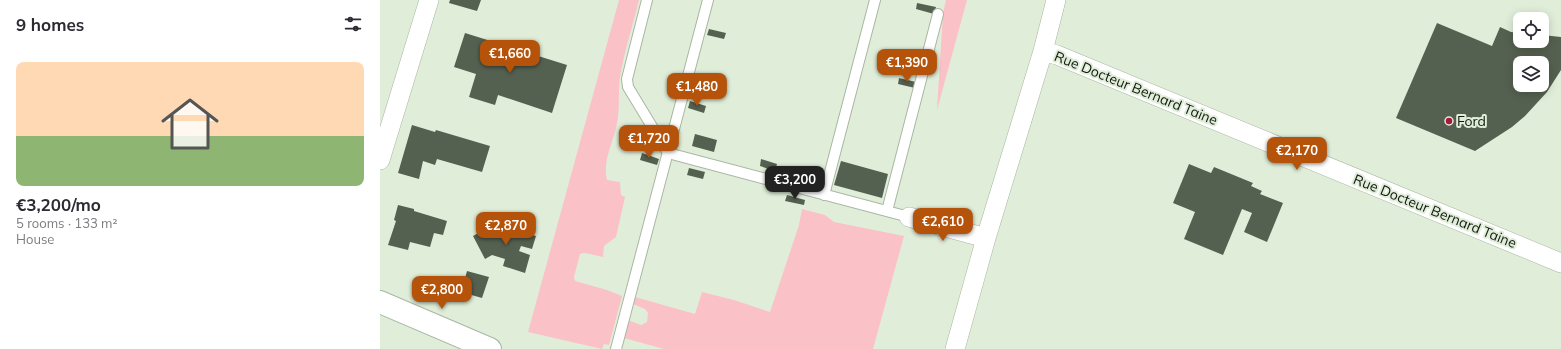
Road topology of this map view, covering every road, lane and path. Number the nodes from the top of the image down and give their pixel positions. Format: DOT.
graph roads {
  1 [pos="429,0"];
  2 [pos="647,0"];
  3 [pos="708,0"];
  4 [pos="875,0"];
  5 [pos="1056,0"];
  6 [pos="938,14"];
  7 [pos="1043,51"];
  8 [pos="668,153"];
  9 [pos="380,160"];
  10 [pos="824,195"];
  11 [pos="887,211"];
  12 [pos="909,217"];
  13 [pos="986,238"];
  14 [pos="1561,263"];
  15 [pos="380,302"];
  16 [pos="490,349"];
  17 [pos="616,349"];
  18 [pos="955,349"];
  1 -- 9 [label="street"];
  2 -- 8 [label="lane"];
  3 -- 8 [label="lane"];
  4 -- 10 [label="lane"];
  5 -- 7 [label="street"];
  6 -- 11 [label="lane"];
  7 -- 13 [label="street"];
  7 -- 14 [label="street, Rue Docteur Bernard Taine"];
  8 -- 10 [label="lane"];
  8 -- 17 [label="lane"];
  10 -- 11 [label="lane"];
  11 -- 12 [label="lane"];
  12 -- 13 [label="street"];
  13 -- 18 [label="street"];
  15 -- 16 [label="street"];
}
